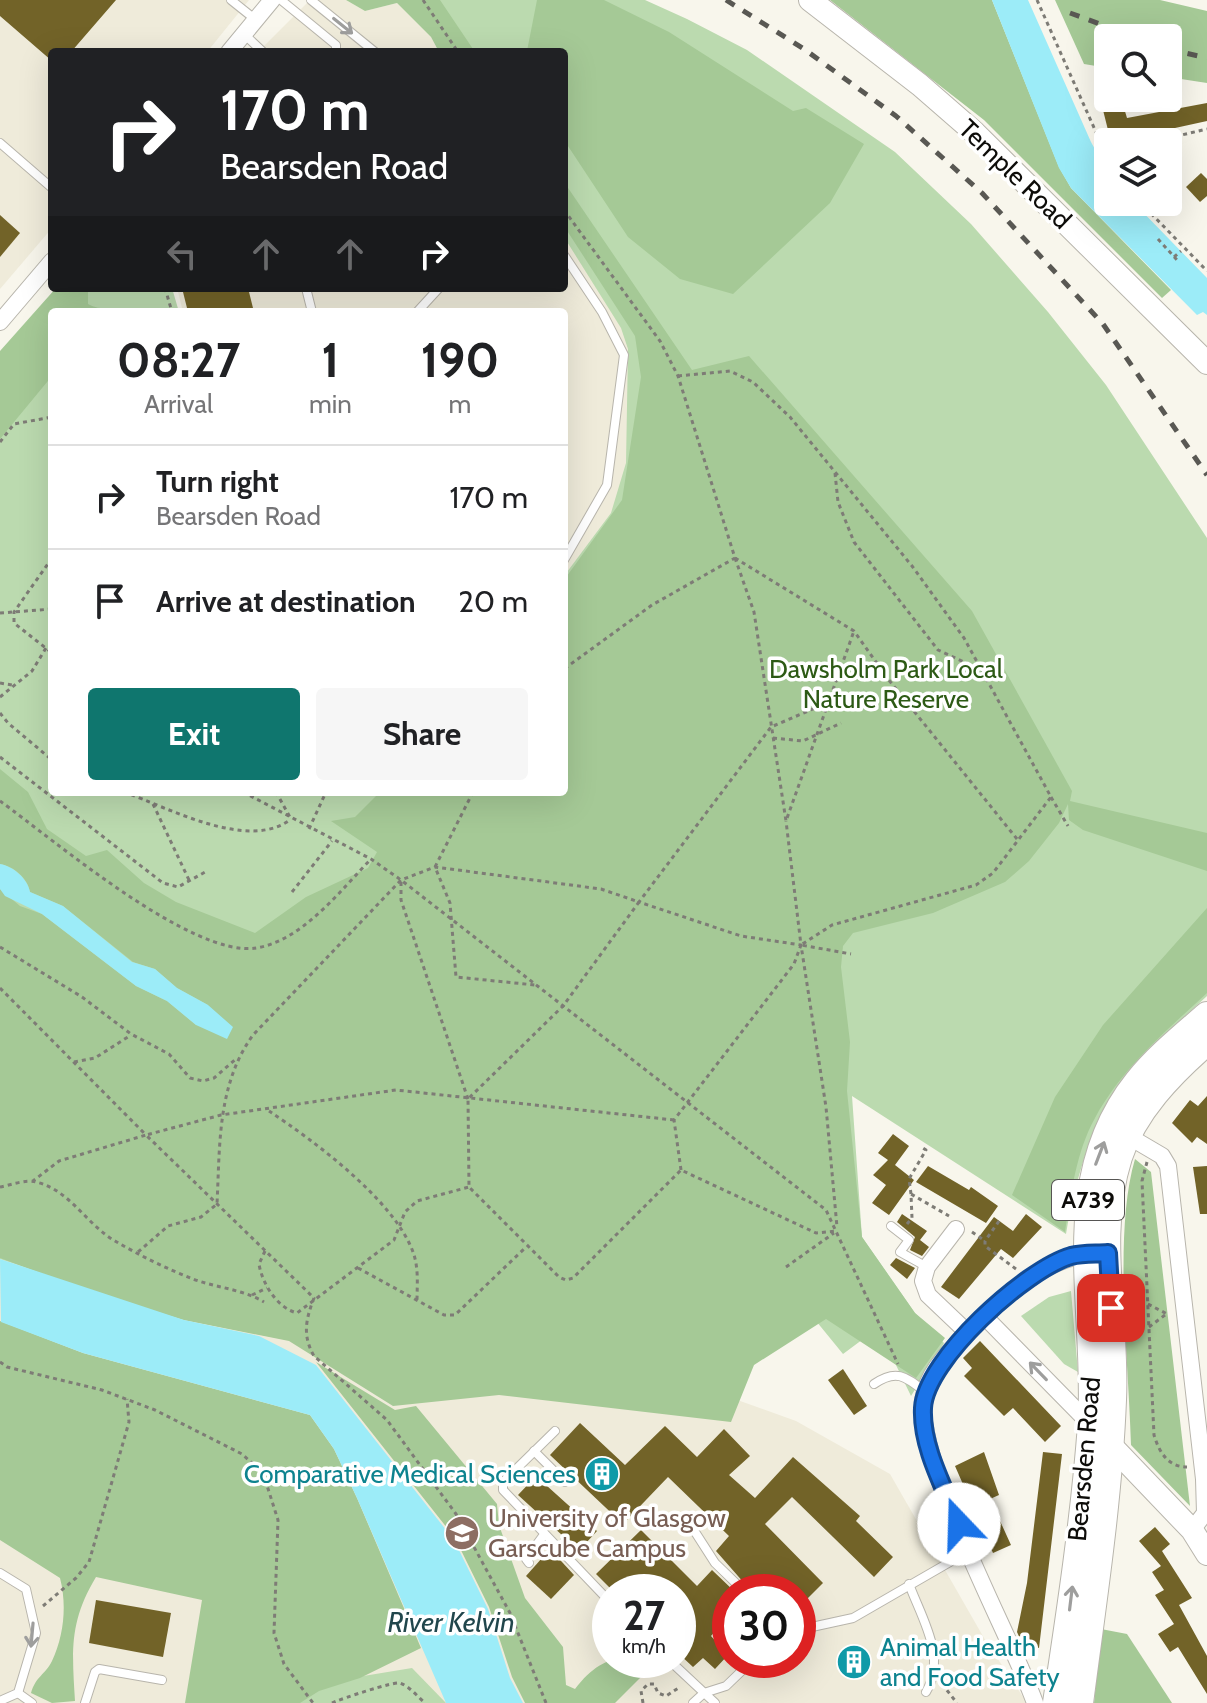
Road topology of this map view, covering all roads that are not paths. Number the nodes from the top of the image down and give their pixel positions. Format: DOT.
graph roads {
  1 [pos="231,0"];
  2 [pos="272,0"];
  3 [pos="281,0"];
  4 [pos="311,0"];
  5 [pos="810,0"];
  6 [pos="256,20"];
  7 [pos="244,34"];
  8 [pos="232,48"];
  9 [pos="259,48"];
  10 [pos="336,48"];
  11 [pos="370,48"];
  12 [pos="0,143"];
  13 [pos="48,185"];
  14 [pos="568,261"];
  15 [pos="48,266"];
  16 [pos="435,292"];
  17 [pos="421,308"];
  18 [pos="0,322"];
  19 [pos="1207,363"];
  20 [pos="568,553"];
  21 [pos="1207,1015"];
  22 [pos="1207,1042"];
  23 [pos="1128,1136"];
  24 [pos="891,1226"];
  25 [pos="963,1228"];
  26 [pos="1097,1254"];
  27 [pos="927,1267"];
  28 [pos="985,1317"];
  29 [pos="968,1333"];
  30 [pos="874,1384"];
  31 [pos="925,1391"];
  32 [pos="1091,1425"];
  33 [pos="555,1431"];
  34 [pos="1111,1446"];
  35 [pos="534,1451"];
  36 [pos="565,1482"];
  37 [pos="688,1521"];
  38 [pos="1192,1530"];
  39 [pos="543,1536"];
  40 [pos="969,1551"];
  41 [pos="1207,1554"];
  42 [pos="529,1563"];
  43 [pos="0,1573"];
  44 [pos="726,1574"];
  45 [pos="592,1584"];
  46 [pos="909,1584"];
  47 [pos="816,1626"];
  48 [pos="687,1678"];
  49 [pos="734,1678"];
  50 [pos="162,1680"];
  51 [pos="926,1692"];
  52 [pos="18,1693"];
  53 [pos="704,1693"];
  54 [pos="0,1701"];
  55 [pos="32,1703"];
  56 [pos="85,1703"];
  57 [pos="693,1703"];
  58 [pos="715,1703"];
  59 [pos="1035,1703"];
  60 [pos="1056,1703"];
  61 [pos="1080,1703"];
  1 -- 6 [label="lane"];
  2 -- 6 [label="street"];
  3 -- 10 [label="lane"];
  4 -- 11 [label="lane, one-way"];
  5 -- 19 [label="street, Temple Road"];
  6 -- 7 [label="street"];
  7 -- 8 [label="street"];
  7 -- 9 [label="lane"];
  12 -- 13 [label="lane"];
  14 -- 20 [label="lane"];
  15 -- 18 [label="street"];
  16 -- 17 [label="lane"];
  26 -- 21 [label="main road, Bearsden Road / A739, one-way"];
  22 -- 23 [label="main road, Bearsden Road / A739"];
  23 -- 26 [label="main road, Bearsden Road / A739"];
  23 -- 38 [label="street"];
  24 -- 27 [label="lane"];
  25 -- 27 [label="street"];
  26 -- 28 [label="street"];
  26 -- 32 [label="main road, Bearsden Road / A739"];
  26 -- 34 [label="main road, Bearsden Road / A739"];
  27 -- 29 [label="street"];
  28 -- 29 [label="street"];
  32 -- 28 [label="street, one-way"];
  29 -- 31 [label="street"];
  30 -- 31 [label="lane"];
  31 -- 40 [label="street"];
  32 -- 34 [label="street"];
  60 -- 32 [label="main road, Bearsden Road / A739, one-way"];
  33 -- 35 [label="lane"];
  34 -- 38 [label="street"];
  34 -- 61 [label="main road, Bearsden Road / A739"];
  35 -- 36 [label="lane"];
  35 -- 39 [label="lane"];
  37 -- 44 [label="lane"];
  38 -- 41 [label="street"];
  39 -- 42 [label="lane"];
  39 -- 45 [label="lane"];
  40 -- 46 [label="lane"];
  40 -- 59 [label="street"];
  43 -- 52 [label="lane, one-way"];
  46 -- 47 [label="lane"];
  46 -- 51 [label="lane"];
  48 -- 53 [label="lane"];
  49 -- 53 [label="lane"];
  50 -- 56 [label="lane"];
  52 -- 54 [label="lane"];
  52 -- 55 [label="lane"];
  53 -- 57 [label="lane"];
  53 -- 58 [label="lane"];
}
